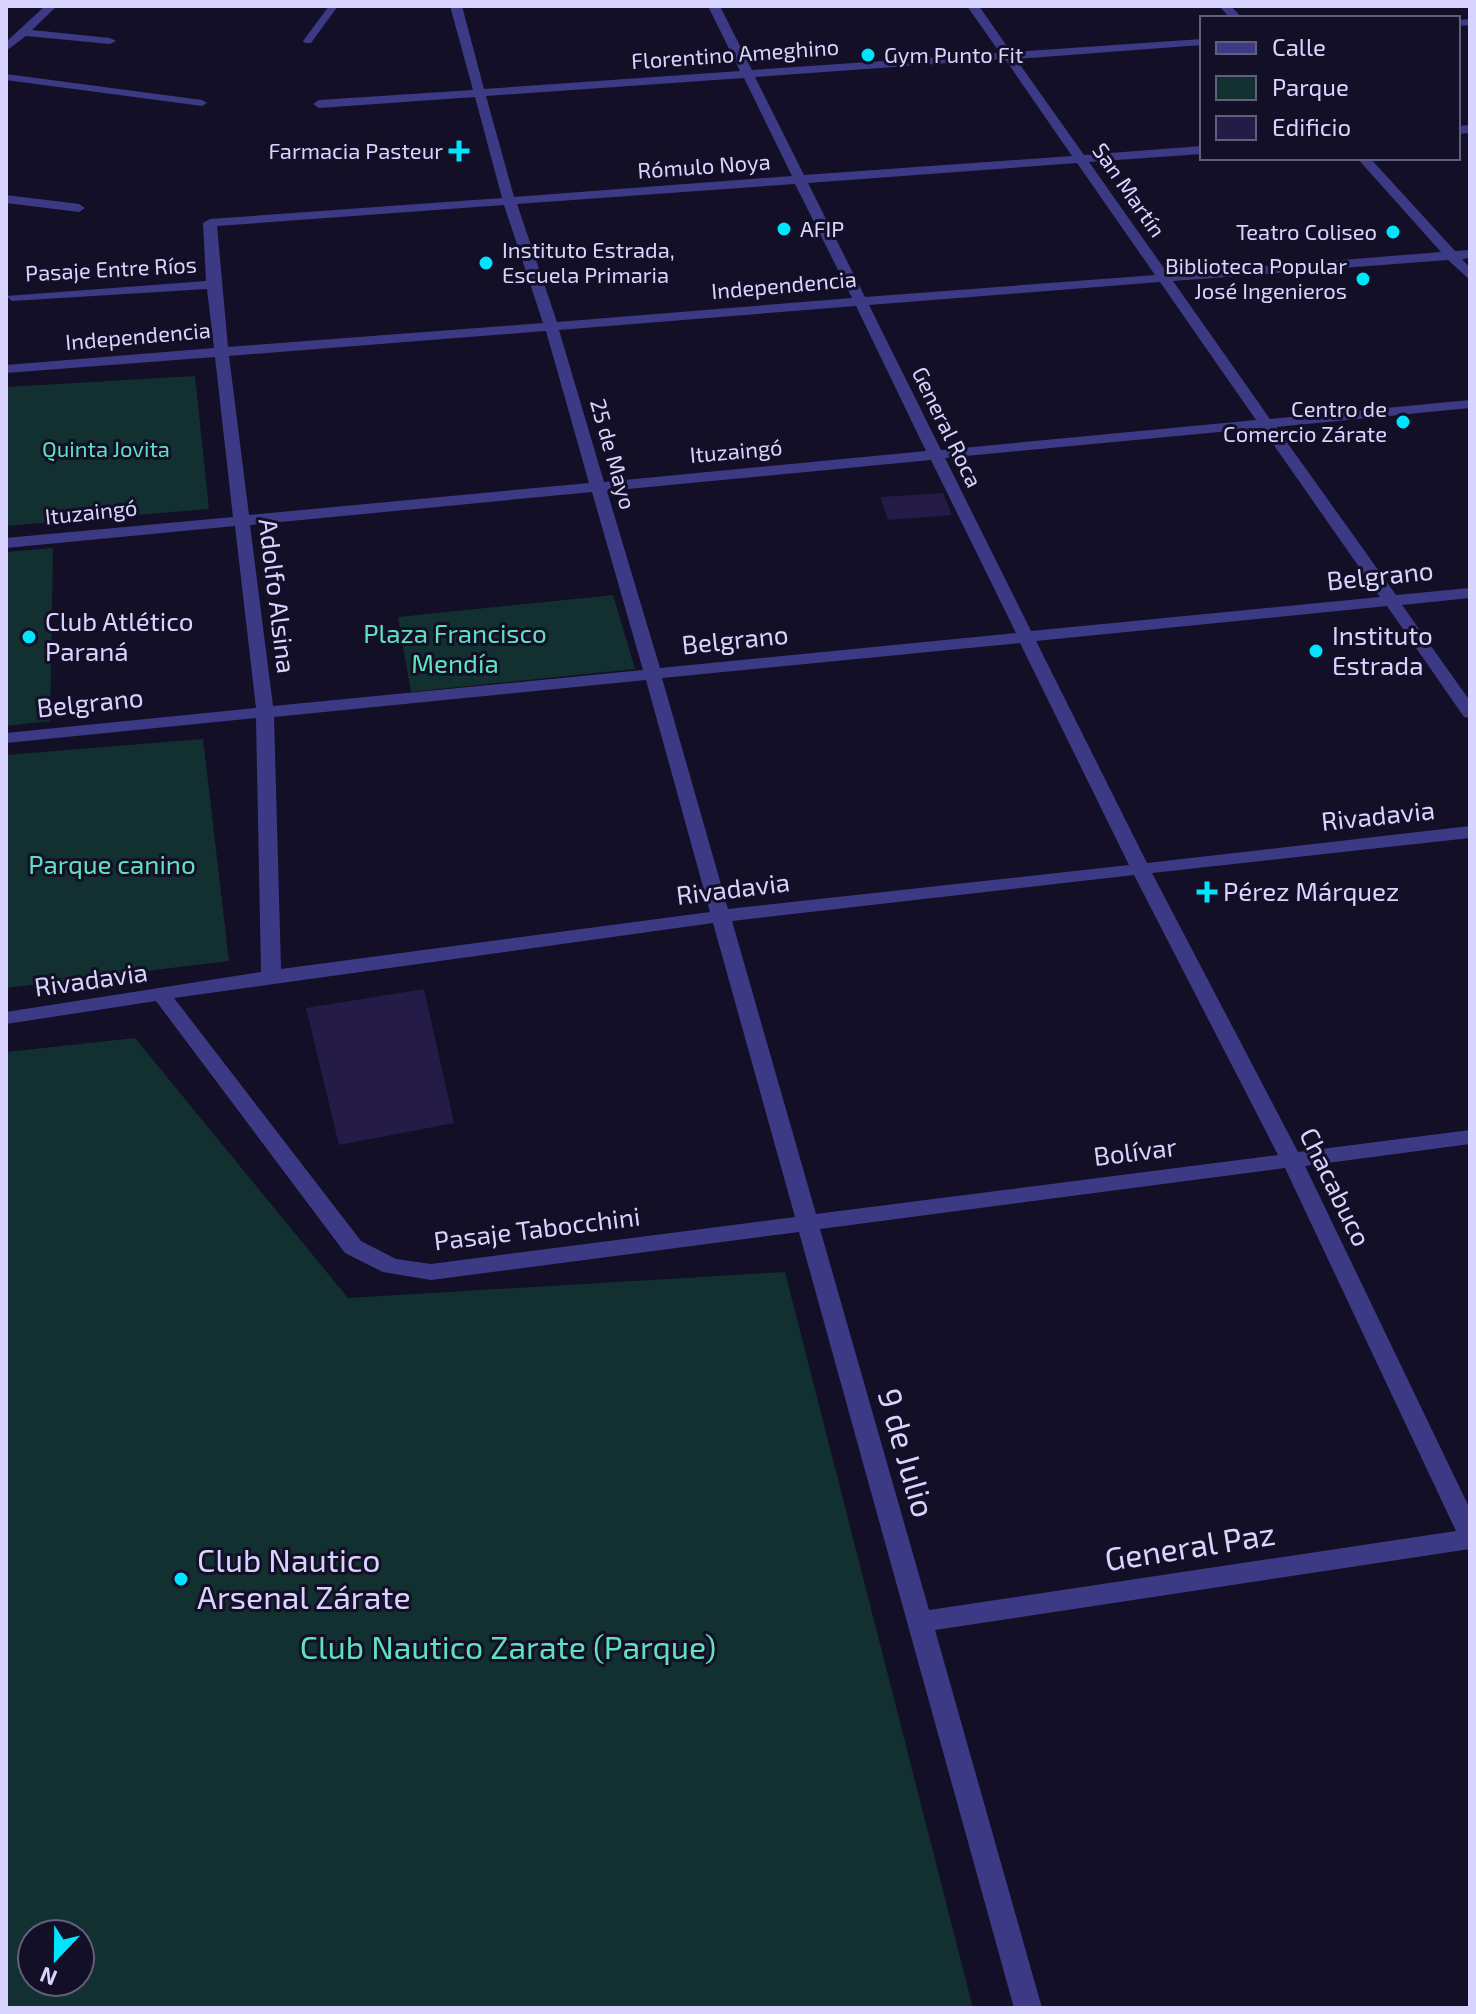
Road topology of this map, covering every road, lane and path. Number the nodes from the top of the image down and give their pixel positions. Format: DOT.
graph roads {
  1 [pos="51,6"];
  2 [pos="334,6"];
  3 [pos="456,6"];
  4 [pos="714,6"];
  5 [pos="973,6"];
  6 [pos="23,32"];
  7 [pos="110,41"];
  8 [pos="308,41"];
  9 [pos="1200,42"];
  10 [pos="6,48"];
  11 [pos="1008,55"];
  12 [pos="747,73"];
  13 [pos="6,77"];
  14 [pos="482,92"];
  15 [pos="202,103"];
  16 [pos="319,104"];
  17 [pos="1200,150"];
  18 [pos="1080,159"];
  19 [pos="1365,160"];
  20 [pos="800,179"];
  21 [pos="6,199"];
  22 [pos="509,201"];
  23 [pos="79,208"];
  24 [pos="210,223"];
  25 [pos="1470,254"];
  26 [pos="1452,255"];
  27 [pos="1470,276"];
  28 [pos="1164,279"];
  29 [pos="213,285"];
  30 [pos="12,297"];
  31 [pos="860,301"];
  32 [pos="552,328"];
  33 [pos="220,351"];
  34 [pos="6,369"];
  35 [pos="1470,404"];
  36 [pos="1266,423"];
  37 [pos="936,454"];
  38 [pos="596,486"];
  39 [pos="241,519"];
  40 [pos="6,543"];
  41 [pos="1470,593"];
  42 [pos="1391,601"];
  43 [pos="1027,637"];
  44 [pos="653,675"];
  45 [pos="265,711"];
  46 [pos="1470,713"];
  47 [pos="6,738"];
  48 [pos="1470,832"];
  49 [pos="1140,868"];
  50 [pos="721,916"];
  51 [pos="271,977"];
  52 [pos="162,996"];
  53 [pos="6,1018"];
  54 [pos="1470,1137"];
  55 [pos="1292,1160"];
  56 [pos="807,1222"];
  57 [pos="1470,1537"];
  58 [pos="920,1622"];
  59 [pos="1028,2008"];
  1 -- 6 [label="street"];
  2 -- 8 [label="lane"];
  3 -- 14 [label="street, 25 de Mayo"];
  4 -- 12 [label="street, General Roca"];
  5 -- 11 [label="street, San Martín"];
  6 -- 7 [label="street"];
  6 -- 10 [label="street"];
  9 -- 11 [label="street, Florentino Ameghino"];
  11 -- 12 [label="street, Florentino Ameghino"];
  11 -- 18 [label="street, San Martín"];
  12 -- 14 [label="street, Florentino Ameghino"];
  12 -- 20 [label="street, General Roca"];
  13 -- 15 [label="lane"];
  14 -- 16 [label="street, Florentino Ameghino"];
  14 -- 22 [label="street, 25 de Mayo"];
  17 -- 18 [label="street, Rómulo Noya"];
  18 -- 20 [label="street, Rómulo Noya"];
  18 -- 28 [label="street, San Martín"];
  19 -- 26 [label="street"];
  20 -- 22 [label="street, Rómulo Noya"];
  20 -- 31 [label="street, General Roca"];
  21 -- 23 [label="street"];
  22 -- 24 [label="street, Rómulo Noya"];
  22 -- 32 [label="street, 25 de Mayo"];
  24 -- 29 [label="street, Adolfo Alsina"];
  25 -- 26 [label="street, Independencia"];
  26 -- 27 [label="street"];
  26 -- 28 [label="street, Independencia"];
  28 -- 31 [label="street, Independencia"];
  28 -- 36 [label="street, San Martín"];
  29 -- 30 [label="street, Pasaje Entre Ríos"];
  29 -- 33 [label="street, Adolfo Alsina"];
  31 -- 32 [label="street, Independencia"];
  31 -- 37 [label="street, General Roca"];
  32 -- 33 [label="street, Independencia"];
  32 -- 38 [label="street, 25 de Mayo"];
  33 -- 34 [label="street, Independencia"];
  33 -- 39 [label="street, Adolfo Alsina"];
  35 -- 36 [label="street, Ituzaingó"];
  36 -- 37 [label="street, Ituzaingó"];
  36 -- 42 [label="street, San Martín"];
  37 -- 38 [label="street, Ituzaingó"];
  37 -- 43 [label="street, General Roca"];
  38 -- 39 [label="street, Ituzaingó"];
  38 -- 44 [label="street, 25 de Mayo"];
  39 -- 40 [label="street, Ituzaingó"];
  39 -- 45 [label="street, Adolfo Alsina"];
  41 -- 42 [label="street, Belgrano"];
  42 -- 43 [label="street, Belgrano"];
  42 -- 46 [label="street, San Martín"];
  43 -- 44 [label="street, Belgrano"];
  43 -- 49 [label="street, General Roca"];
  44 -- 45 [label="street, Belgrano"];
  44 -- 50 [label="street, 25 de Mayo"];
  45 -- 47 [label="street, Belgrano"];
  45 -- 51 [label="street, Adolfo Alsina"];
  48 -- 49 [label="street, Rivadavia"];
  49 -- 50 [label="street, Rivadavia"];
  49 -- 55 [label="street, Chacabuco"];
  50 -- 51 [label="street, Rivadavia"];
  50 -- 56 [label="street, 9 de Julio"];
  51 -- 52 [label="street, Rivadavia"];
  52 -- 53 [label="street, Rivadavia"];
  52 -- 56 [label="street, Pasaje Tabocchini"];
  54 -- 55 [label="street, Bolívar"];
  55 -- 56 [label="street, Bolívar"];
  55 -- 57 [label="street, Chacabuco"];
  56 -- 58 [label="street, 9 de Julio"];
  57 -- 58 [label="street, General Paz"];
  58 -- 59 [label="street, 9 de Julio"];
}
